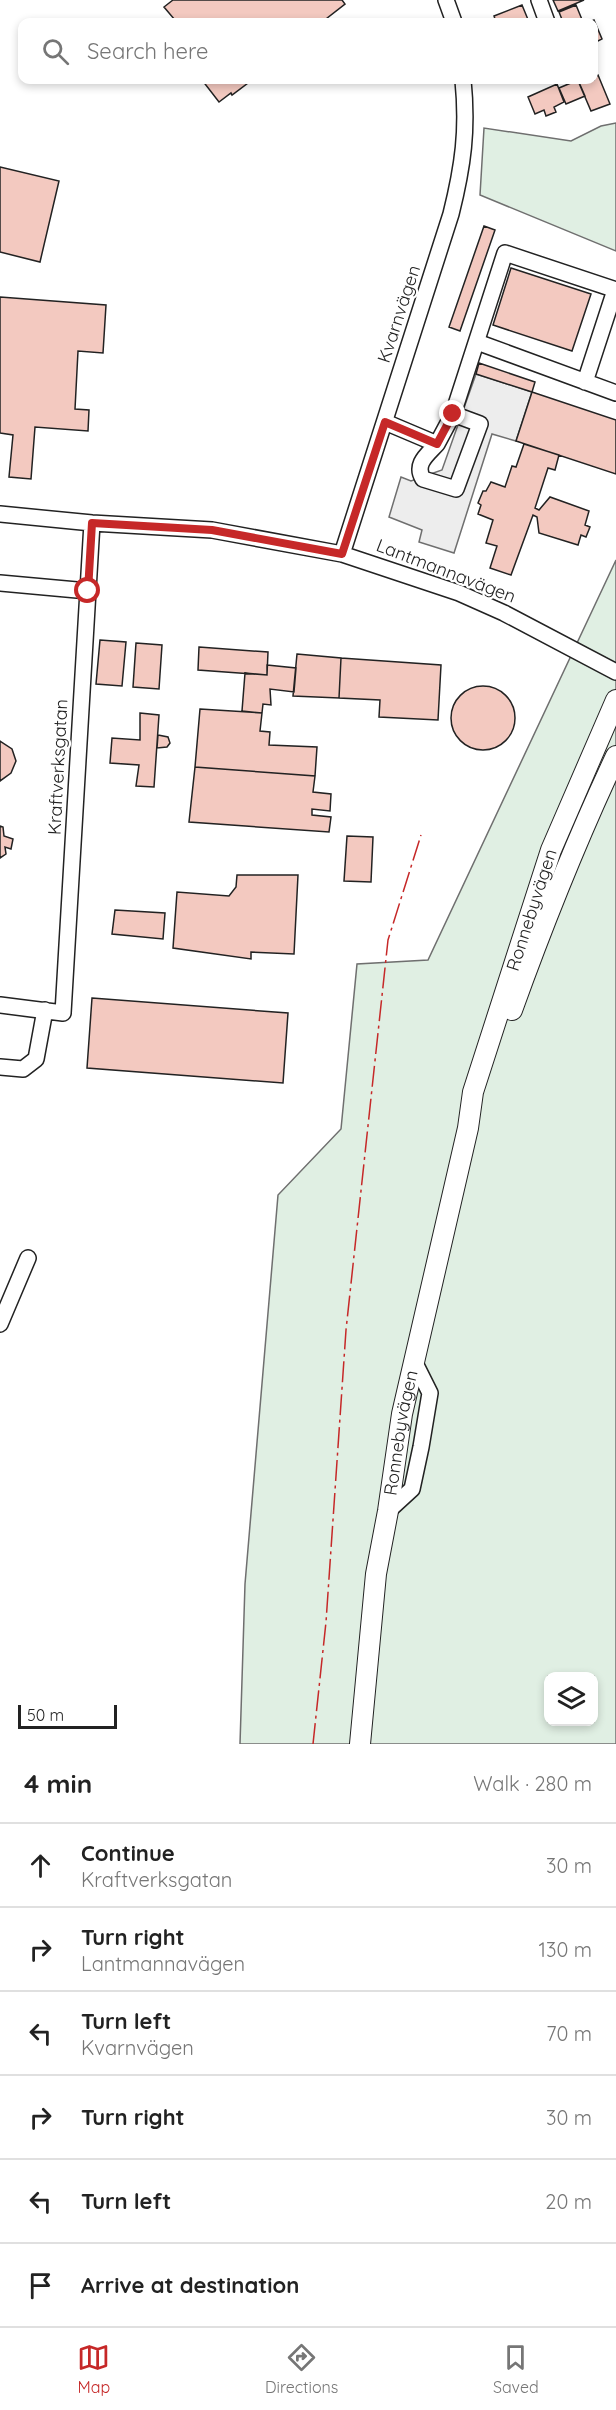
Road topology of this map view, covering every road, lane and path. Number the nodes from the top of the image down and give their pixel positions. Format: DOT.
graph roads {
  1 [pos="446,0"];
  2 [pos="539,0"];
  3 [pos="453,18"];
  4 [pos="546,18"];
  5 [pos="463,84"];
  6 [pos="615,290"];
  7 [pos="477,342"];
  8 [pos="585,382"];
  9 [pos="616,391"];
  10 [pos="453,414"];
  11 [pos="385,422"];
  12 [pos="437,444"];
  13 [pos="0,514"];
  14 [pos="92,523"];
  15 [pos="342,554"];
  16 [pos="0,583"];
  17 [pos="88,591"];
  18 [pos="616,672"];
  19 [pos="616,700"];
  20 [pos="616,756"];
  21 [pos="0,1005"];
  22 [pos="45,1011"];
  23 [pos="0,1067"];
  24 [pos="468,1128"];
  25 [pos="27,1258"];
  26 [pos="0,1324"];
  27 [pos="360,1744"];
  1 -- 3 [label="street"];
  2 -- 4 [label="street"];
  5 -- 11 [label="street, Kvarnvägen"];
  6 -- 7 [label="street"];
  6 -- 8 [label="street"];
  7 -- 8 [label="street"];
  7 -- 10 [label="street"];
  8 -- 9 [label="street"];
  10 -- 12 [label="street"];
  10 -- 12 [label="street"];
  11 -- 12 [label="street"];
  11 -- 15 [label="street, Kvarnvägen"];
  13 -- 14 [label="street, Lantmannavägen"];
  14 -- 15 [label="street, Lantmannavägen"];
  14 -- 17 [label="street, Kraftverksgatan"];
  15 -- 18 [label="street, Lantmannavägen"];
  16 -- 17 [label="street"];
  17 -- 22 [label="street, Kraftverksgatan"];
  19 -- 24 [label="main road, Ronnebyvägen"];
  20 -- 24 [label="main road, Ronnebyvägen"];
  21 -- 22 [label="street"];
  22 -- 23 [label="street"];
  24 -- 27 [label="main road, Ronnebyvägen"];
  25 -- 26 [label="street"];
}
